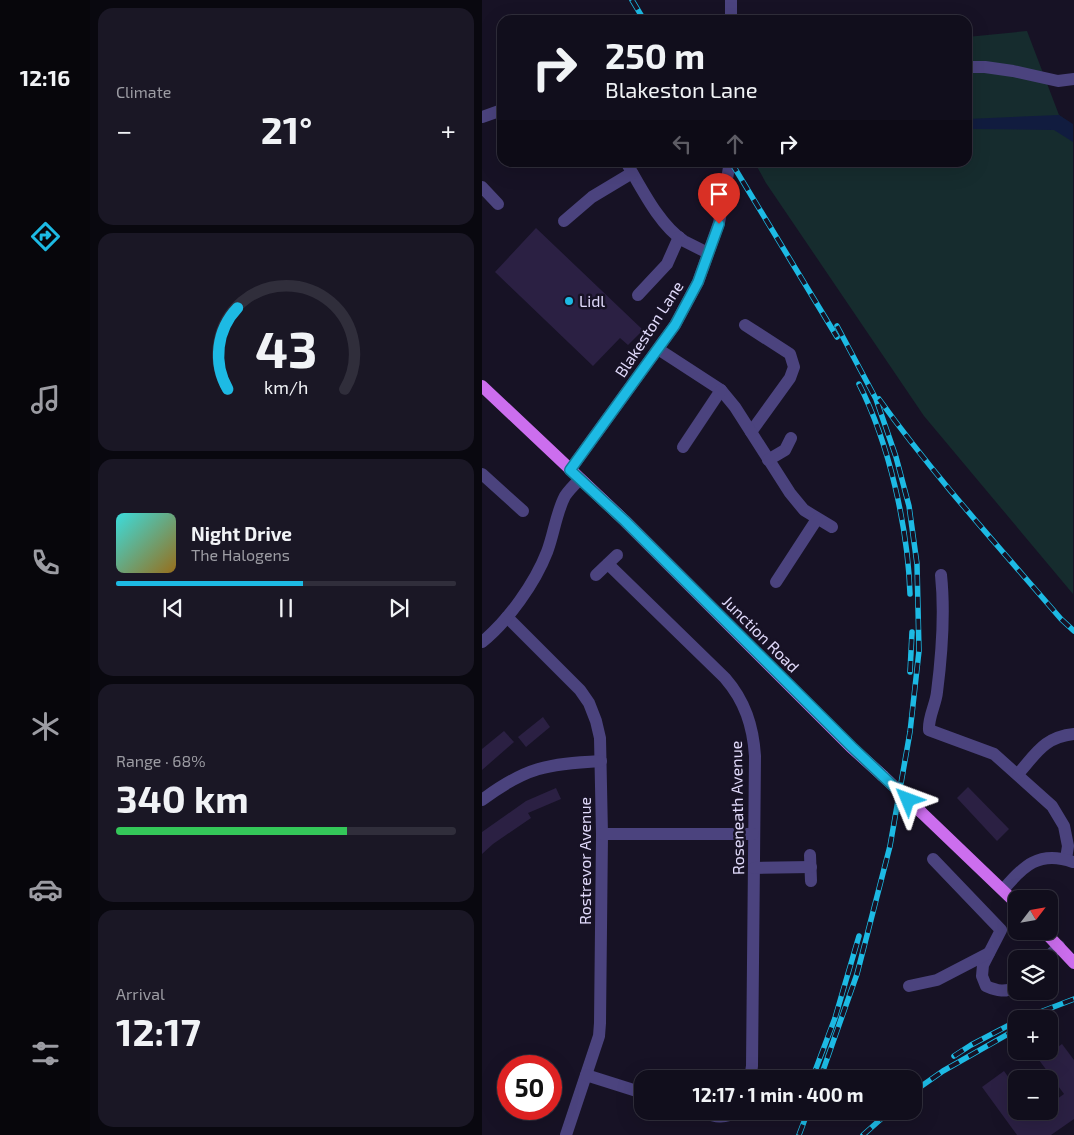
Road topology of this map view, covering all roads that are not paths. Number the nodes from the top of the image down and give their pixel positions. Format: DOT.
graph roads {
  1 [pos="731,0"];
  2 [pos="731,15"];
  3 [pos="972,67"];
  4 [pos="1074,79"];
  5 [pos="497,112"];
  6 [pos="482,117"];
  7 [pos="729,167"];
  8 [pos="629,168"];
  9 [pos="482,188"];
  10 [pos="498,204"];
  11 [pos="564,221"];
  12 [pos="679,237"];
  13 [pos="708,253"];
  14 [pos="638,295"];
  15 [pos="745,325"];
  16 [pos="658,349"];
  17 [pos="482,386"];
  18 [pos="721,390"];
  19 [pos="751,432"];
  20 [pos="791,438"];
  21 [pos="683,447"];
  22 [pos="768,460"];
  23 [pos="570,470"];
  24 [pos="482,474"];
  25 [pos="580,479"];
  26 [pos="523,511"];
  27 [pos="817,519"];
  28 [pos="832,527"];
  29 [pos="596,575"];
  30 [pos="941,575"];
  31 [pos="776,582"];
  32 [pos="507,617"];
  33 [pos="482,642"];
  34 [pos="1074,734"];
  35 [pos="600,761"];
  36 [pos="1018,774"];
  37 [pos="482,800"];
  38 [pos="602,834"];
  39 [pos="753,834"];
  40 [pos="933,859"];
  41 [pos="1070,861"];
  42 [pos="754,868"];
  43 [pos="811,880"];
  44 [pos="1003,890"];
  45 [pos="1008,895"];
  46 [pos="1053,940"];
  47 [pos="1059,946"];
  48 [pos="1055,950"];
  49 [pos="989,953"];
  50 [pos="1074,963"];
  51 [pos="909,986"];
  52 [pos="1008,990"];
  53 [pos="751,1070"];
  54 [pos="586,1075"];
  55 [pos="634,1090"];
  56 [pos="566,1135"];
  1 -- 2 [label="street"];
  3 -- 4 [label="street"];
  5 -- 6 [label="street"];
  7 -- 13 [label="street, Blakeston Lane"];
  8 -- 11 [label="street"];
  8 -- 12 [label="street"];
  9 -- 10 [label="street"];
  12 -- 13 [label="street"];
  12 -- 14 [label="street"];
  13 -- 16 [label="street, Blakeston Lane"];
  15 -- 19 [label="street"];
  16 -- 18 [label="street"];
  16 -- 23 [label="street, Blakeston Lane"];
  17 -- 23 [label="main road, Junction Road"];
  18 -- 19 [label="street"];
  18 -- 21 [label="street"];
  19 -- 22 [label="street"];
  20 -- 22 [label="street"];
  22 -- 27 [label="street"];
  23 -- 25 [label="main road, Junction Road"];
  24 -- 26 [label="street"];
  25 -- 32 [label="street"];
  25 -- 44 [label="main road, Junction Road, bridge"];
  27 -- 28 [label="street"];
  27 -- 31 [label="street"];
  29 -- 39 [label="street, Roseneath Avenue"];
  30 -- 36 [label="street"];
  32 -- 33 [label="street"];
  32 -- 35 [label="street, Rostrevor Avenue"];
  34 -- 36 [label="street"];
  35 -- 37 [label="street"];
  35 -- 38 [label="street, Rostrevor Avenue"];
  36 -- 41 [label="street"];
  38 -- 39 [label="street"];
  38 -- 54 [label="street, Rostrevor Avenue"];
  39 -- 42 [label="street, Roseneath Avenue"];
  40 -- 49 [label="street"];
  41 -- 44 [label="street"];
  42 -- 43 [label="street"];
  42 -- 53 [label="street, Roseneath Avenue"];
  44 -- 45 [label="main road, Junction Road"];
  46 -- 47 [label="main road"];
  47 -- 48 [label="street"];
  47 -- 50 [label="main road"];
  49 -- 51 [label="street"];
  49 -- 52 [label="street"];
  54 -- 55 [label="street"];
  54 -- 56 [label="street, Rostrevor Avenue"];
}
